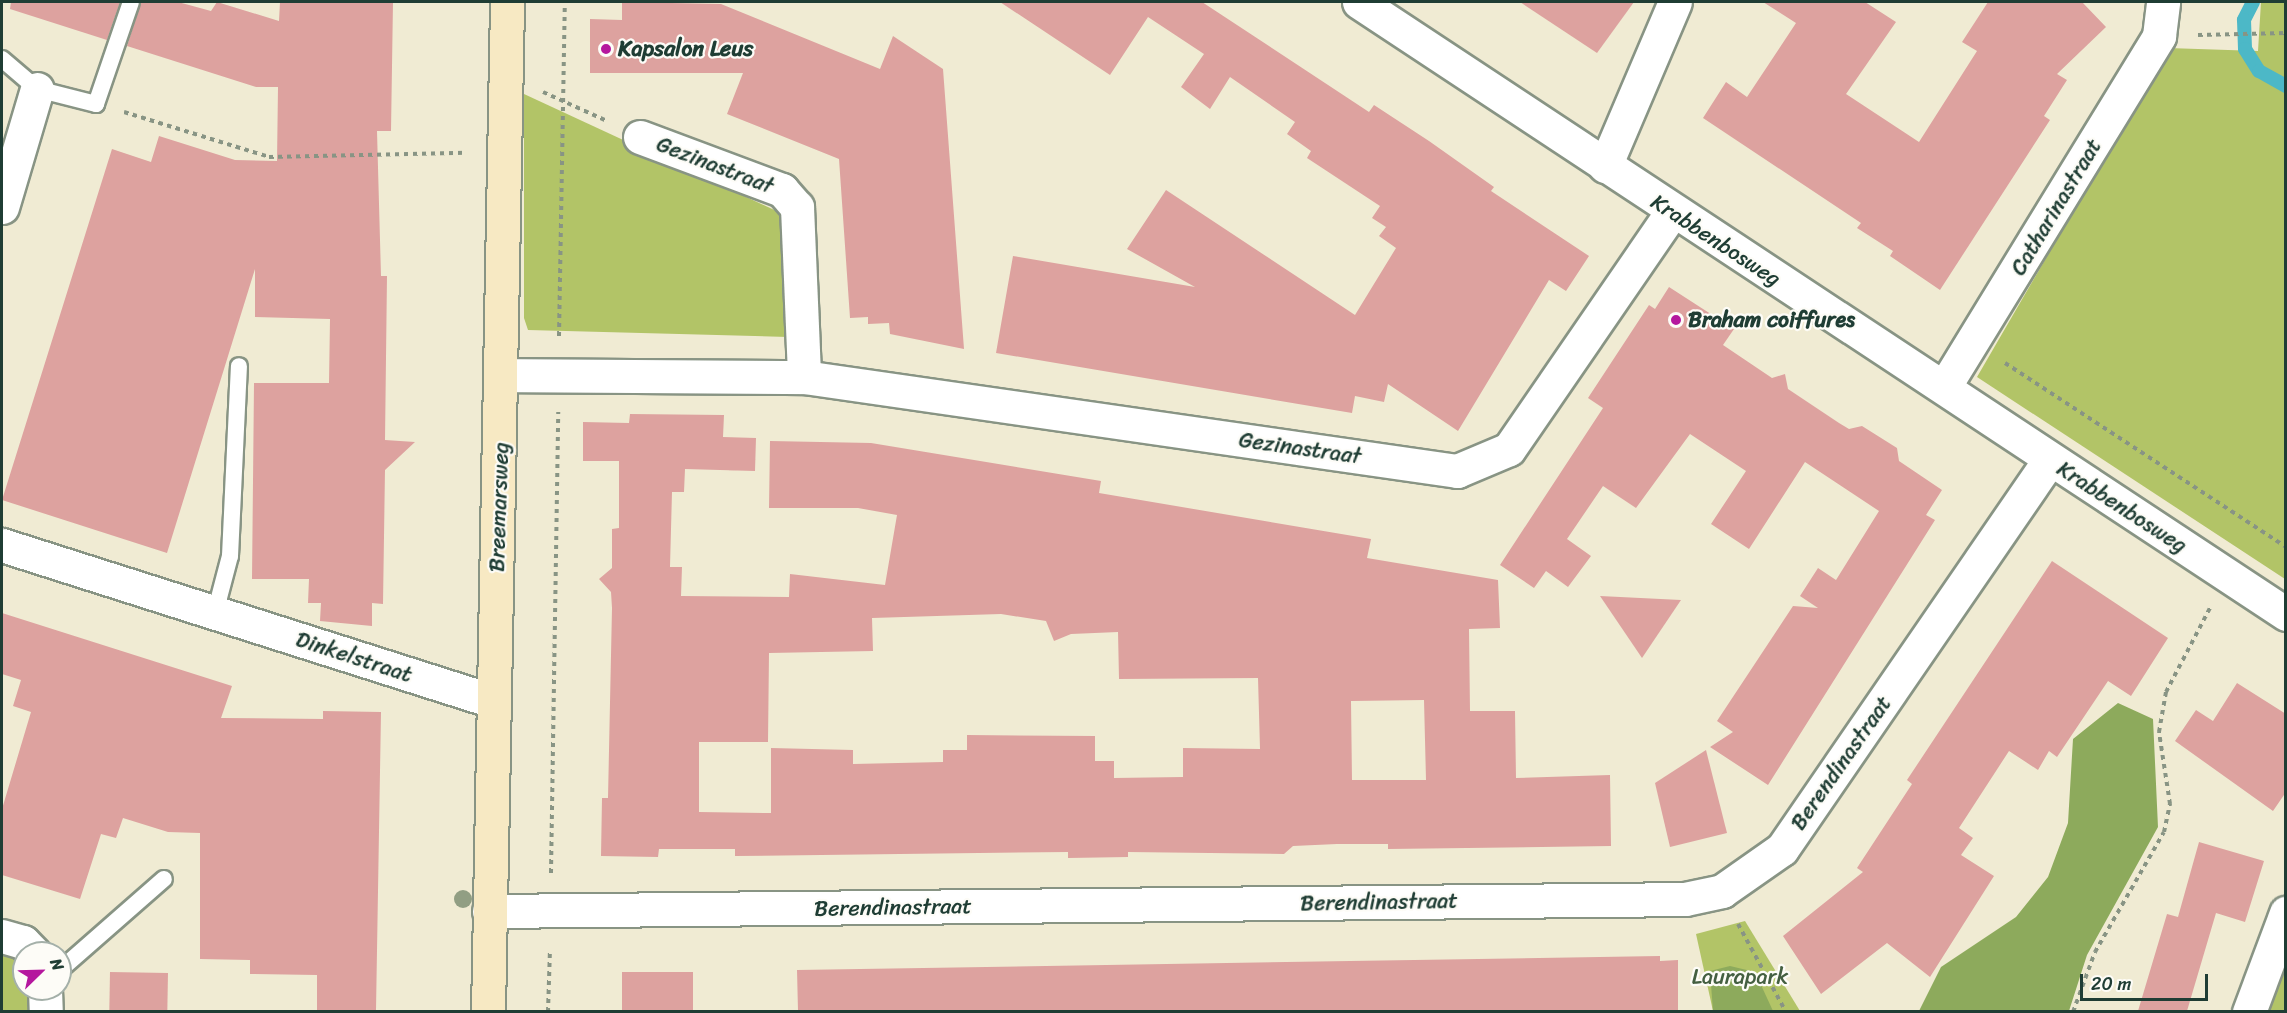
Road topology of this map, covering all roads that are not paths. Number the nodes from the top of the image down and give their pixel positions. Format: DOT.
graph roads {
  1 [pos="131,2"];
  2 [pos="507,2"];
  3 [pos="1359,2"];
  4 [pos="1675,2"];
  5 [pos="2162,15"];
  6 [pos="2,59"];
  7 [pos="38,89"];
  8 [pos="640,137"];
  9 [pos="1605,166"];
  10 [pos="2,207"];
  11 [pos="1671,213"];
  12 [pos="239,366"];
  13 [pos="502,375"];
  14 [pos="804,377"];
  15 [pos="1946,384"];
  16 [pos="2049,460"];
  17 [pos="2,544"];
  18 [pos="215,613"];
  19 [pos="2286,614"];
  20 [pos="493,701"];
  21 [pos="164,879"];
  22 [pos="489,911"];
  23 [pos="2286,914"];
  24 [pos="2,936"];
  25 [pos="20,941"];
  26 [pos="72,960"];
  27 [pos="488,1011"];
  28 [pos="2249,1011"];
  1 -- 7 [label="lane"];
  2 -- 13 [label="street, Breemarsweg"];
  3 -- 9 [label="street, Krabbenbosweg"];
  4 -- 9 [label="street"];
  5 -- 15 [label="street, Catharinastraat"];
  6 -- 7 [label="lane"];
  7 -- 10 [label="street"];
  8 -- 14 [label="street, Gezinastraat"];
  9 -- 11 [label="street, Krabbenbosweg"];
  11 -- 14 [label="street, Gezinastraat"];
  11 -- 15 [label="street, Krabbenbosweg"];
  12 -- 18 [label="lane"];
  13 -- 14 [label="street, Gezinastraat"];
  13 -- 20 [label="street, Breemarsweg"];
  15 -- 16 [label="street, Krabbenbosweg"];
  16 -- 19 [label="street, Krabbenbosweg"];
  16 -- 22 [label="street, Berendinastraat"];
  17 -- 18 [label="street, Dinkelstraat"];
  18 -- 20 [label="street, Dinkelstraat"];
  20 -- 22 [label="street, Breemarsweg"];
  21 -- 26 [label="lane"];
  22 -- 27 [label="street, Breemarsweg"];
  23 -- 28 [label="street"];
  24 -- 25 [label="street"];
}
